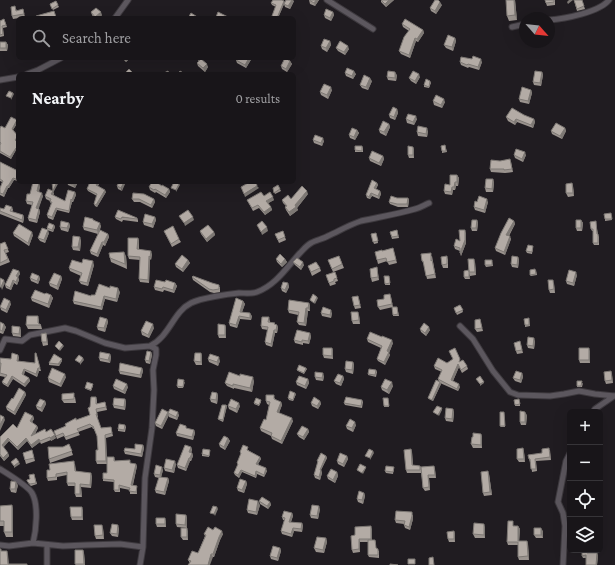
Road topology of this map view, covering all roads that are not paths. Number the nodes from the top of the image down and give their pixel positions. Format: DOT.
graph roads {
  1 [pos="128,0"];
  2 [pos="327,0"];
  3 [pos="609,0"];
  4 [pos="116,16"];
  5 [pos="555,19"];
  6 [pos="519,25"];
  7 [pos="512,27"];
  8 [pos="373,29"];
  9 [pos="57,60"];
  10 [pos="32,72"];
  11 [pos="16,77"];
  12 [pos="0,80"];
  13 [pos="429,202"];
  14 [pos="460,326"];
  15 [pos="150,346"];
  16 [pos="0,350"];
  17 [pos="614,396"];
  18 [pos="596,409"];
  19 [pos="567,459"];
  20 [pos="0,469"];
  21 [pos="33,543"];
  22 [pos="0,545"];
  23 [pos="48,545"];
  24 [pos="143,547"];
  25 [pos="48,565"];
  26 [pos="140,565"];
  27 [pos="563,565"];
  1 -- 4 [label="street"];
  2 -- 8 [label="street"];
  3 -- 5 [label="street"];
  6 -- 7 [label="street"];
  9 -- 10 [label="street"];
  11 -- 12 [label="street"];
  13 -- 15 [label="street"];
  14 -- 17 [label="street"];
  15 -- 16 [label="street"];
  15 -- 24 [label="street"];
  17 -- 18 [label="street"];
  19 -- 27 [label="street"];
  20 -- 21 [label="street"];
  21 -- 22 [label="street"];
  21 -- 23 [label="street"];
  23 -- 24 [label="street"];
  23 -- 25 [label="street"];
  24 -- 26 [label="street"];
}
